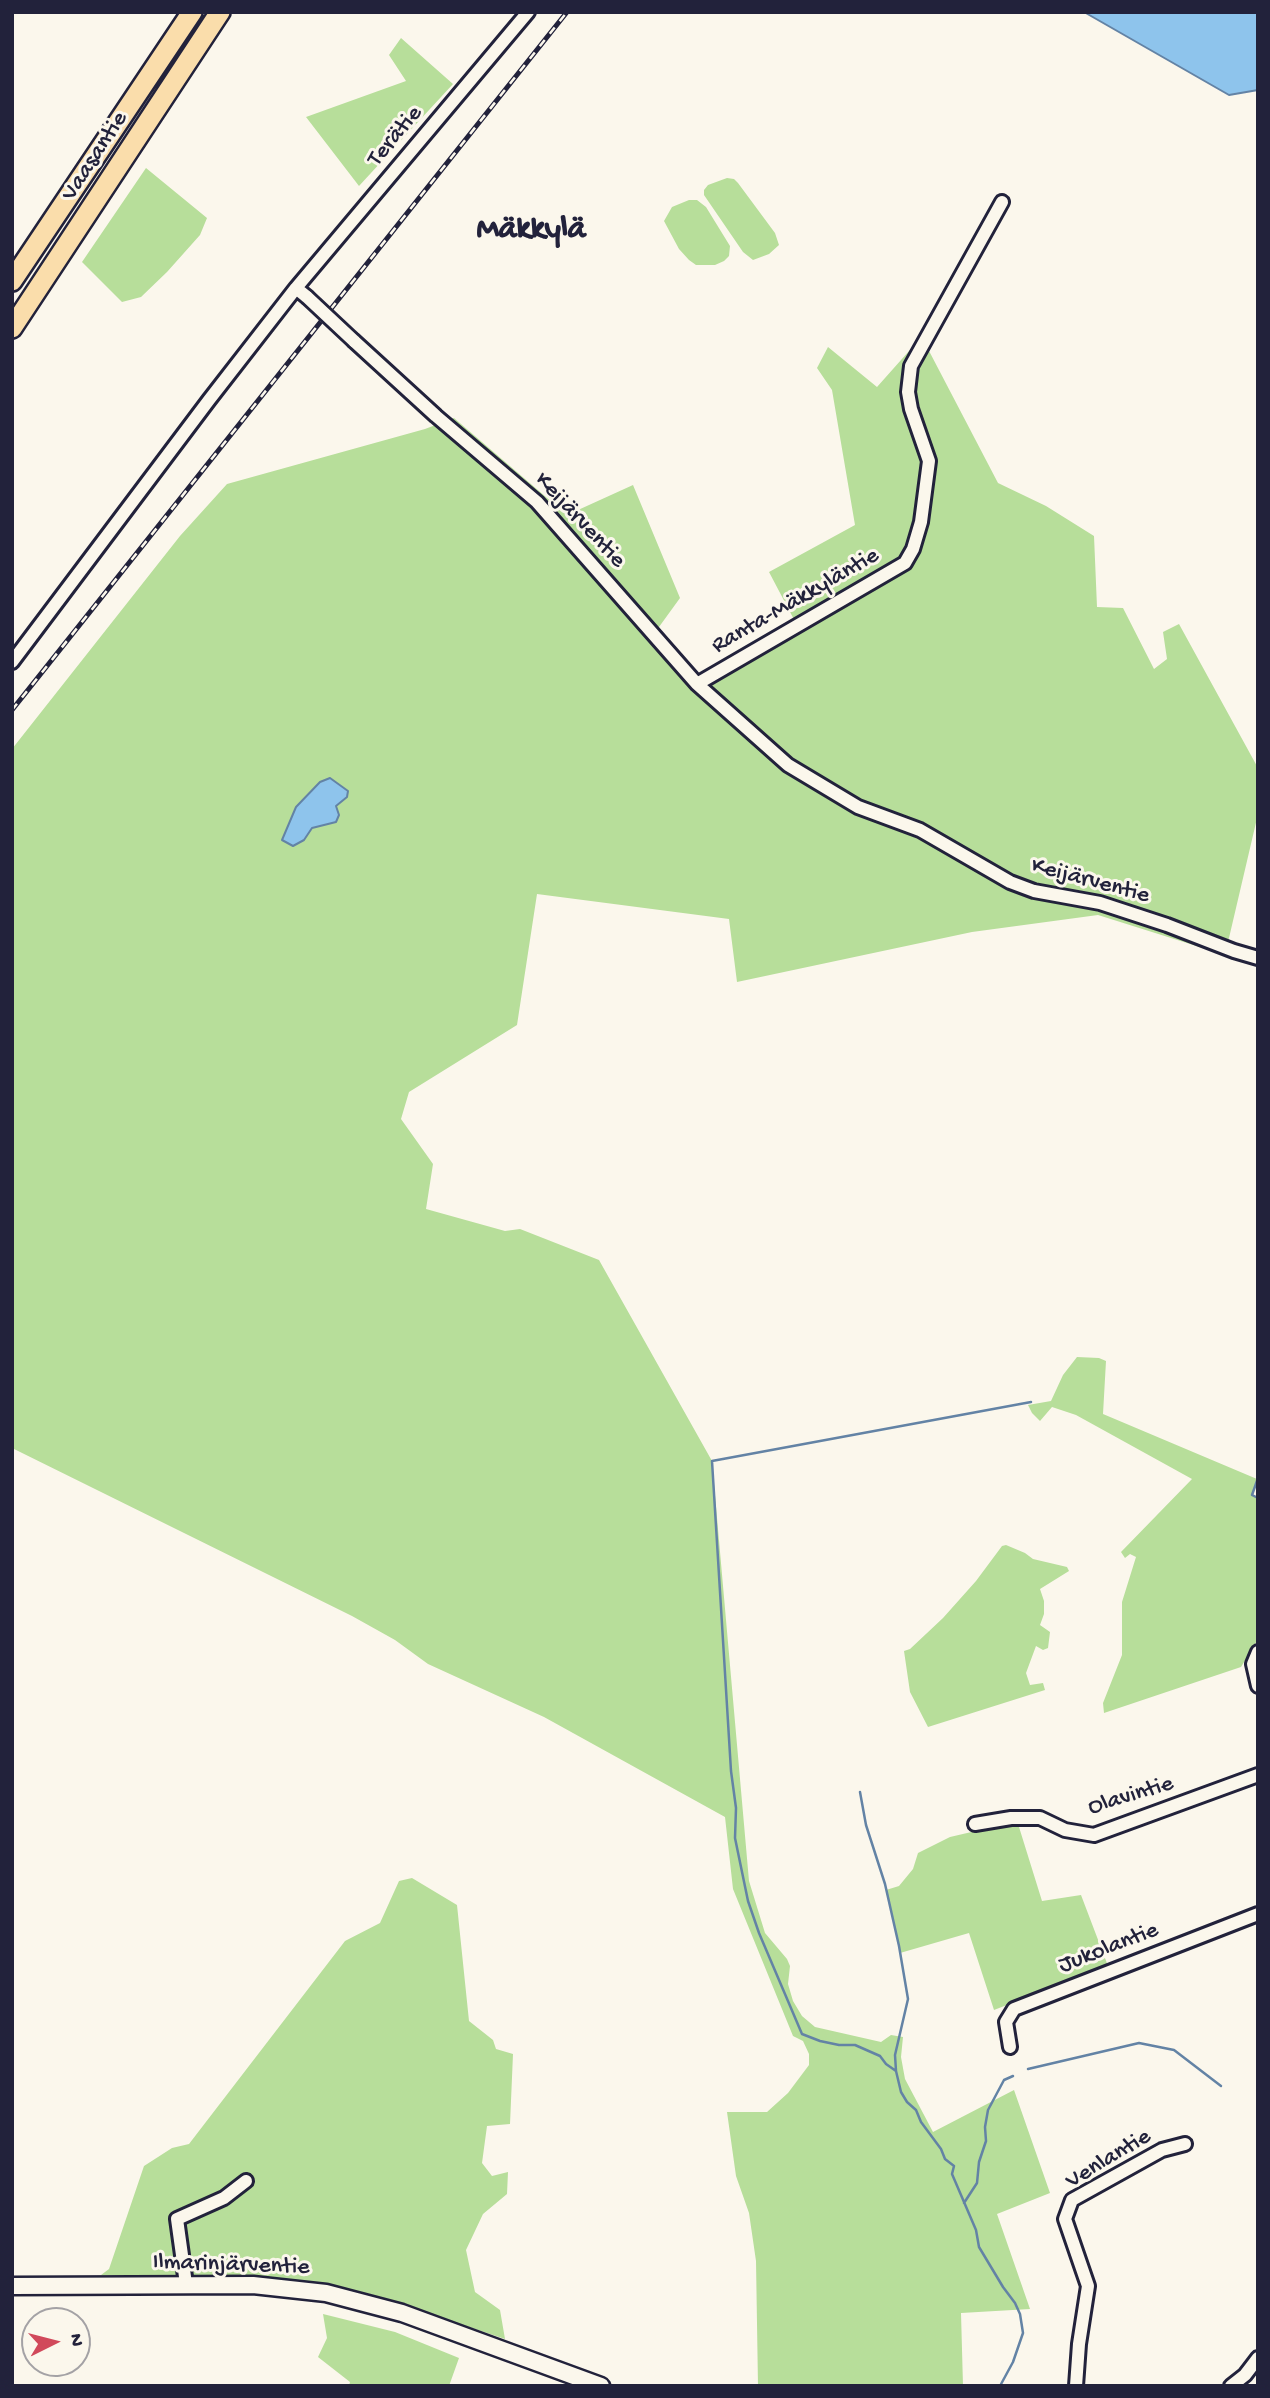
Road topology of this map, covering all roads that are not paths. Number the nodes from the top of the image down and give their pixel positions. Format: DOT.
graph roads {
  1 [pos="192,12"];
  2 [pos="220,12"];
  3 [pos="528,12"];
  4 [pos="1002,202"];
  5 [pos="12,281"];
  6 [pos="296,288"];
  7 [pos="12,328"];
  8 [pos="12,662"];
  9 [pos="697,684"];
  10 [pos="1258,958"];
  11 [pos="1258,1652"];
  12 [pos="1258,1686"];
  13 [pos="1258,1775"];
  14 [pos="975,1824"];
  15 [pos="1258,1914"];
  16 [pos="1010,2048"];
  17 [pos="1185,2144"];
  18 [pos="246,2181"];
  19 [pos="186,2284"];
  20 [pos="12,2286"];
  21 [pos="1258,2358"];
  22 [pos="601,2386"];
  23 [pos="1076,2386"];
  24 [pos="1231,2386"];
  1 -- 5 [label="highway, Vaasantie"];
  2 -- 7 [label="highway, Vaasantie"];
  3 -- 6 [label="street, Terätie"];
  4 -- 9 [label="street, Ranta-Mäkkyläntie"];
  6 -- 8 [label="street"];
  6 -- 9 [label="street, Keijärventie, bridge"];
  9 -- 10 [label="street, Keijärventie"];
  11 -- 12 [label="street"];
  13 -- 14 [label="street, Olavintie"];
  15 -- 16 [label="street, Jukolantie"];
  17 -- 23 [label="street, Venlantie"];
  18 -- 19 [label="street"];
  19 -- 20 [label="main road, Ilmarinjärventie"];
  19 -- 22 [label="main road, Ilmarinjärventie"];
  21 -- 24 [label="street"];
}
